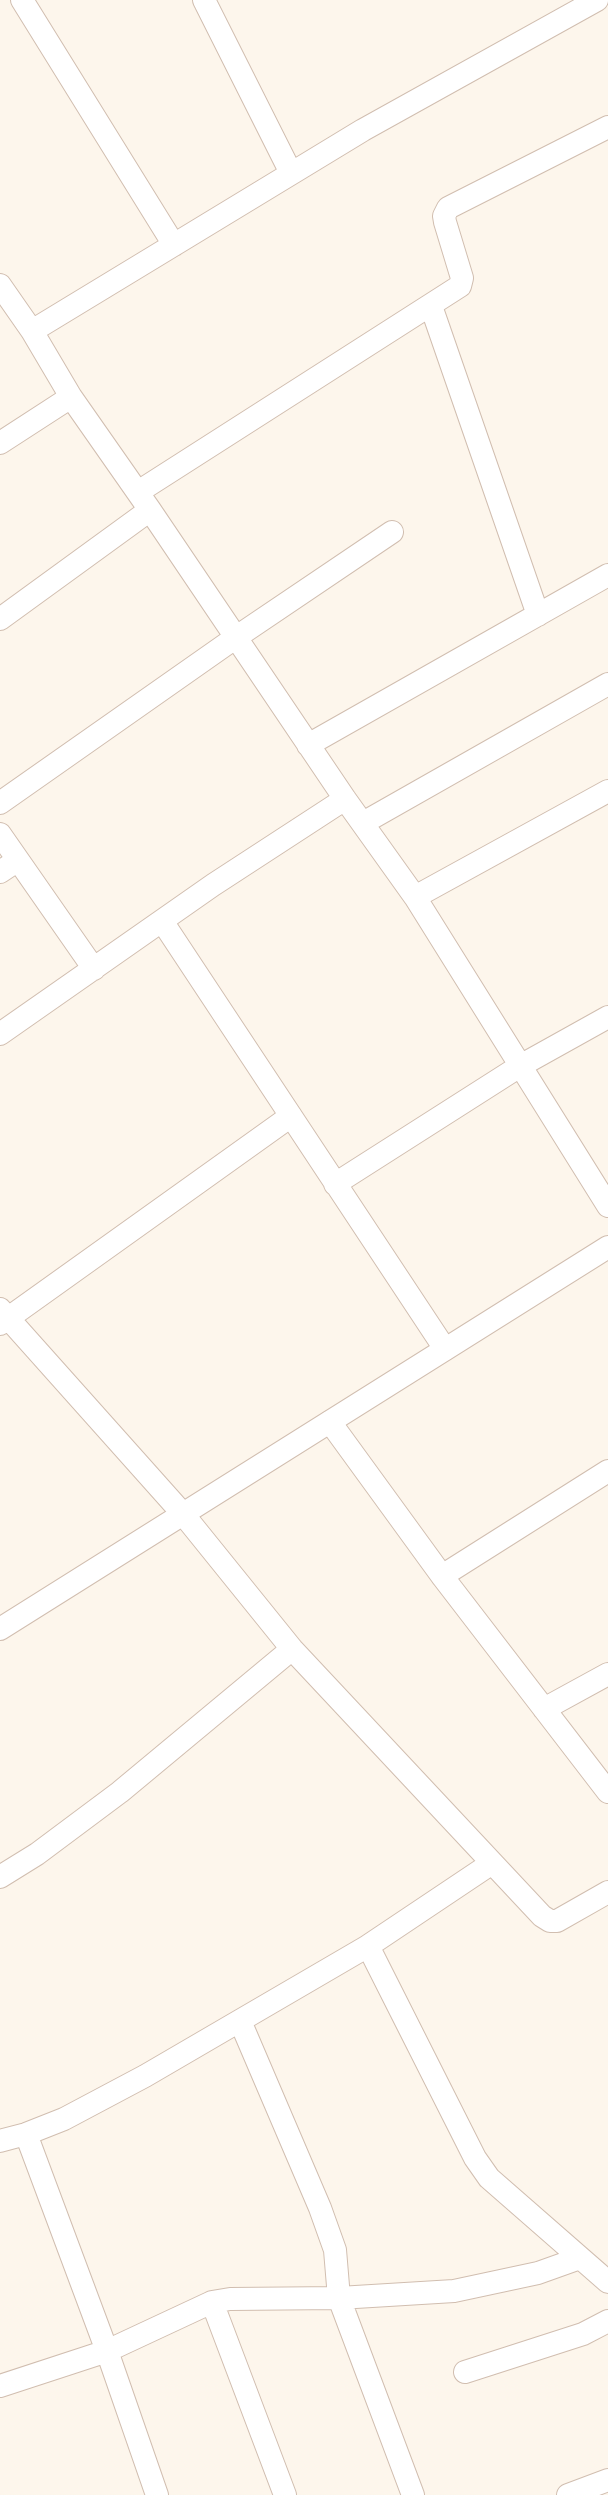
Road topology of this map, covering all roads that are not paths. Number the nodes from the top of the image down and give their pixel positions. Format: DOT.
graph roads {
  1 [pos="22,0"];
  2 [pos="204,0"];
  3 [pos="597,0"];
  4 [pos="608,127"];
  5 [pos="291,173"];
  6 [pos="174,245"];
  7 [pos="0,285"];
  8 [pos="431,306"];
  9 [pos="32,331"];
  10 [pos="71,397"];
  11 [pos="0,443"];
  12 [pos="138,492"];
  13 [pos="150,510"];
  14 [pos="392,532"];
  15 [pos="608,575"];
  16 [pos="2,613"];
  17 [pos="538,614"];
  18 [pos="235,638"];
  19 [pos="608,684"];
  20 [pos="308,745"];
  21 [pos="608,792"];
  22 [pos="345,799"];
  23 [pos="0,803"];
  24 [pos="363,823"];
  25 [pos="0,834"];
  26 [pos="18,860"];
  27 [pos="0,872"];
  28 [pos="415,897"];
  29 [pos="162,921"];
  30 [pos="94,969"];
  31 [pos="608,1017"];
  32 [pos="0,1034"];
  33 [pos="520,1066"];
  34 [pos="291,1116"];
  35 [pos="335,1184"];
  36 [pos="608,1206"];
  37 [pos="608,1247"];
  38 [pos="3,1317"];
  39 [pos="445,1349"];
  40 [pos="330,1422"];
  41 [pos="608,1471"];
  42 [pos="183,1514"];
  43 [pos="442,1576"];
  44 [pos="0,1629"];
  45 [pos="292,1649"];
  46 [pos="608,1674"];
  47 [pos="544,1709"];
  48 [pos="608,1792"];
  49 [pos="492,1863"];
  50 [pos="0,1877"];
  51 [pos="608,1892"];
  52 [pos="368,1946"];
  53 [pos="240,2021"];
  54 [pos="26,2134"];
  55 [pos="0,2141"];
  56 [pos="580,2258"];
  57 [pos="608,2282"];
  58 [pos="339,2298"];
  59 [pos="212,2302"];
  60 [pos="608,2321"];
  61 [pos="107,2351"];
  62 [pos="465,2372"];
  63 [pos="0,2386"];
  64 [pos="608,2480"];
  65 [pos="157,2495"];
  66 [pos="285,2495"];
  67 [pos="413,2495"];
  68 [pos="568,2495"];
  1 -- 6 [label="street"];
  2 -- 5 [label="street"];
  3 -- 5 [label="street"];
  4 -- 8 [label="street"];
  5 -- 6 [label="street"];
  6 -- 9 [label="street"];
  7 -- 9 [label="street"];
  8 -- 12 [label="street"];
  8 -- 17 [label="street"];
  9 -- 10 [label="street"];
  10 -- 11 [label="street"];
  10 -- 12 [label="street"];
  12 -- 13 [label="street"];
  13 -- 16 [label="street"];
  13 -- 18 [label="street"];
  14 -- 18 [label="street"];
  15 -- 17 [label="street"];
  17 -- 20 [label="street"];
  18 -- 20 [label="street"];
  18 -- 23 [label="street"];
  19 -- 24 [label="street"];
  20 -- 22 [label="street"];
  21 -- 28 [label="street"];
  22 -- 24 [label="street"];
  22 -- 29 [label="street"];
  24 -- 28 [label="street"];
  25 -- 26 [label="street"];
  26 -- 27 [label="street"];
  26 -- 30 [label="street"];
  28 -- 33 [label="street"];
  29 -- 30 [label="street"];
  29 -- 34 [label="street"];
  30 -- 32 [label="street"];
  31 -- 33 [label="street"];
  33 -- 35 [label="street"];
  33 -- 36 [label="street"];
  34 -- 35 [label="street"];
  34 -- 38 [label="street"];
  35 -- 39 [label="street"];
  37 -- 39 [label="street"];
  38 -- 42 [label="street"];
  39 -- 40 [label="street"];
  40 -- 42 [label="street"];
  40 -- 43 [label="street"];
  41 -- 43 [label="street"];
  42 -- 44 [label="street"];
  42 -- 45 [label="street"];
  43 -- 47 [label="street"];
  45 -- 49 [label="street"];
  45 -- 50 [label="street"];
  46 -- 47 [label="street"];
  47 -- 48 [label="street"];
  49 -- 51 [label="street"];
  49 -- 52 [label="street"];
  52 -- 53 [label="street"];
  52 -- 56 [label="street"];
  53 -- 54 [label="street"];
  53 -- 58 [label="street"];
  54 -- 55 [label="street"];
  54 -- 61 [label="street"];
  56 -- 57 [label="street"];
  56 -- 58 [label="street"];
  58 -- 59 [label="street"];
  58 -- 67 [label="street"];
  59 -- 61 [label="street"];
  59 -- 66 [label="street"];
  60 -- 62 [label="street"];
  61 -- 63 [label="street"];
  61 -- 65 [label="street"];
  64 -- 68 [label="street"];
}
